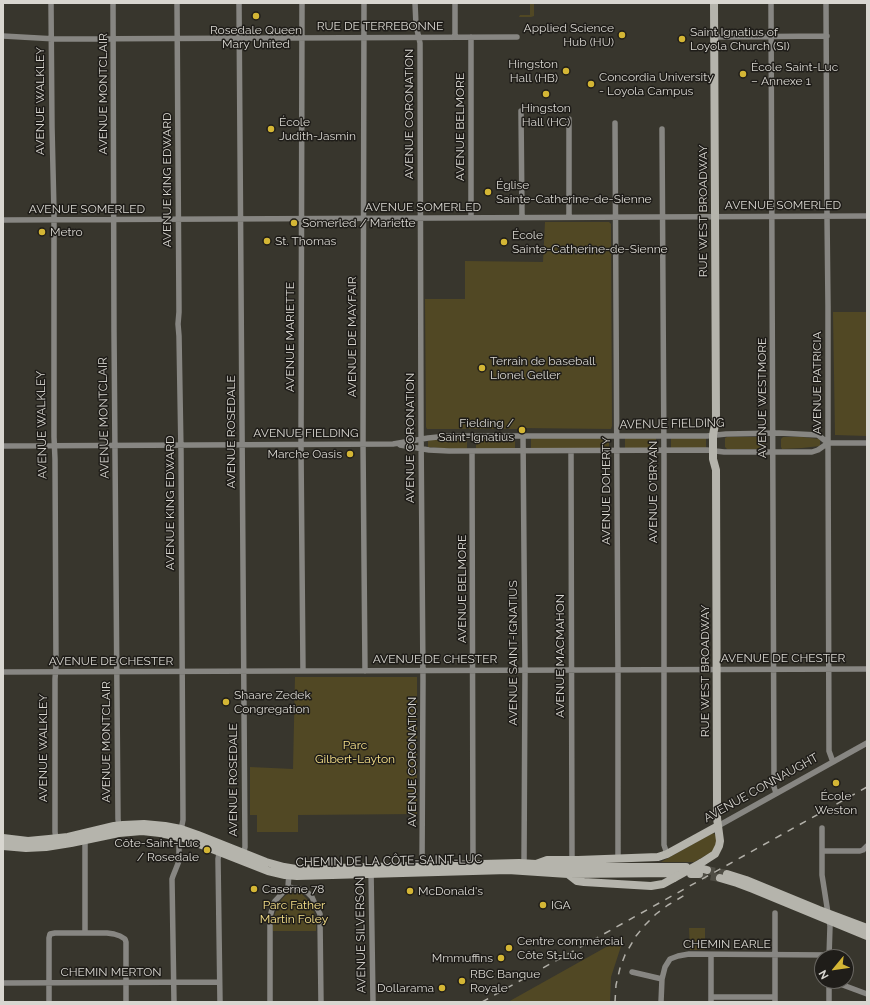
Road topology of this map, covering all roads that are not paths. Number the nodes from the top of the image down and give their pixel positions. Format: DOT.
graph roads {
  1 [pos="51,3"];
  2 [pos="113,3"];
  3 [pos="178,3"];
  4 [pos="239,3"];
  5 [pos="302,3"];
  6 [pos="364,3"];
  7 [pos="415,3"];
  8 [pos="455,3"];
  9 [pos="714,3"];
  10 [pos="771,3"];
  11 [pos="826,3"];
  12 [pos="3,36"];
  13 [pos="826,36"];
  14 [pos="418,37"];
  15 [pos="455,37"];
  16 [pos="471,37"];
  17 [pos="517,37"];
  18 [pos="714,37"];
  19 [pos="771,37"];
  20 [pos="240,38"];
  21 [pos="302,38"];
  22 [pos="364,38"];
  23 [pos="52,39"];
  24 [pos="113,39"];
  25 [pos="178,39"];
  26 [pos="522,111"];
  27 [pos="569,119"];
  28 [pos="615,123"];
  29 [pos="662,129"];
  30 [pos="772,216"];
  31 [pos="827,216"];
  32 [pos="867,216"];
  33 [pos="421,217"];
  34 [pos="471,217"];
  35 [pos="522,217"];
  36 [pos="569,217"];
  37 [pos="616,217"];
  38 [pos="662,217"];
  39 [pos="715,217"];
  40 [pos="301,218"];
  41 [pos="363,218"];
  42 [pos="114,219"];
  43 [pos="178,219"];
  44 [pos="241,219"];
  45 [pos="3,220"];
  46 [pos="54,220"];
  47 [pos="773,434"];
  48 [pos="716,435"];
  49 [pos="523,436"];
  50 [pos="617,436"];
  51 [pos="663,436"];
  52 [pos="421,439"];
  53 [pos="828,443"];
  54 [pos="867,443"];
  55 [pos="301,444"];
  56 [pos="363,444"];
  57 [pos="394,444"];
  58 [pos="181,445"];
  59 [pos="242,445"];
  60 [pos="3,446"];
  61 [pos="54,446"];
  62 [pos="116,446"];
  63 [pos="421,449"];
  64 [pos="472,451"];
  65 [pos="523,451"];
  66 [pos="571,451"];
  67 [pos="617,451"];
  68 [pos="664,451"];
  69 [pos="716,451"];
  70 [pos="773,452"];
  71 [pos="717,669"];
  72 [pos="829,669"];
  73 [pos="867,669"];
  74 [pos="473,670"];
  75 [pos="524,670"];
  76 [pos="572,670"];
  77 [pos="618,670"];
  78 [pos="664,670"];
  79 [pos="774,670"];
  80 [pos="244,671"];
  81 [pos="304,671"];
  82 [pos="365,671"];
  83 [pos="422,671"];
  84 [pos="3,672"];
  85 [pos="55,672"];
  86 [pos="117,672"];
  87 [pos="182,672"];
  88 [pos="867,743"];
  89 [pos="833,762"];
  90 [pos="776,793"];
  91 [pos="718,826"];
  92 [pos="822,828"];
  93 [pos="119,829"];
  94 [pos="180,833"];
  95 [pos="84,836"];
  96 [pos="3,838"];
  97 [pos="57,842"];
  98 [pos="3,846"];
  99 [pos="867,846"];
  100 [pos="220,848"];
  101 [pos="822,851"];
  102 [pos="667,854"];
  103 [pos="243,857"];
  104 [pos="618,859"];
  105 [pos="572,860"];
  106 [pos="536,864"];
  107 [pos="473,867"];
  108 [pos="524,867"];
  109 [pos="422,869"];
  110 [pos="697,869"];
  111 [pos="371,871"];
  112 [pos="289,872"];
  113 [pos="568,874"];
  114 [pos="675,876"];
  115 [pos="724,876"];
  116 [pos="288,887"];
  117 [pos="775,913"];
  118 [pos="828,917"];
  119 [pos="867,928"];
  120 [pos="85,933"];
  121 [pos="867,936"];
  122 [pos="829,949"];
  123 [pos="711,955"];
  124 [pos="775,955"];
  125 [pos="814,956"];
  126 [pos="632,972"];
  127 [pos="662,979"];
  128 [pos="219,982"];
  129 [pos="3,983"];
  130 [pos="49,983"];
  131 [pos="126,983"];
  132 [pos="173,983"];
  133 [pos="830,989"];
  134 [pos="853,989"];
  135 [pos="867,994"];
  136 [pos="711,999"];
  137 [pos="775,1000"];
  138 [pos="49,1002"];
  139 [pos="126,1002"];
  140 [pos="174,1002"];
  141 [pos="220,1002"];
  142 [pos="270,1002"];
  143 [pos="321,1002"];
  144 [pos="373,1002"];
  145 [pos="660,1002"];
  146 [pos="829,1002"];
  1 -- 23 [label="street, AVENUE WALKLEY"];
  2 -- 24 [label="street, AVENUE MONTCLAIR"];
  3 -- 25 [label="street, AVENUE KING EDWARD"];
  4 -- 20 [label="street, AVENUE ROSEDALE"];
  5 -- 21 [label="street, AVENUE MARIETTE"];
  6 -- 22 [label="street, AVENUE DE MAYFAIR"];
  7 -- 14 [label="street, AVENUE CORONATION"];
  8 -- 15 [label="street"];
  9 -- 18 [label="street, RUE WEST BROADWAY"];
  10 -- 19 [label="street, AVENUE WESTMORE"];
  11 -- 13 [label="street, AVENUE PATRICIA"];
  12 -- 23 [label="street, RUE DE TERREBONNE"];
  13 -- 19 [label="street"];
  13 -- 31 [label="street, AVENUE PATRICIA"];
  14 -- 15 [label="street, RUE DE TERREBONNE"];
  14 -- 22 [label="street, RUE DE TERREBONNE"];
  14 -- 33 [label="street, AVENUE CORONATION"];
  15 -- 16 [label="street, RUE DE TERREBONNE"];
  16 -- 17 [label="street, RUE DE TERREBONNE"];
  16 -- 34 [label="street, AVENUE BELMORE"];
  18 -- 19 [label="street"];
  18 -- 39 [label="street, RUE WEST BROADWAY"];
  19 -- 30 [label="street, AVENUE WESTMORE"];
  20 -- 21 [label="street, RUE DE TERREBONNE"];
  20 -- 25 [label="street, RUE DE TERREBONNE"];
  20 -- 44 [label="street, AVENUE ROSEDALE"];
  21 -- 22 [label="street, RUE DE TERREBONNE"];
  21 -- 40 [label="street, AVENUE MARIETTE"];
  22 -- 41 [label="street, AVENUE DE MAYFAIR"];
  23 -- 24 [label="street, RUE DE TERREBONNE"];
  23 -- 46 [label="street, AVENUE WALKLEY"];
  24 -- 25 [label="street, RUE DE TERREBONNE"];
  24 -- 42 [label="street, AVENUE MONTCLAIR"];
  25 -- 43 [label="street, AVENUE KING EDWARD"];
  26 -- 35 [label="street"];
  27 -- 36 [label="street"];
  28 -- 37 [label="street, AVENUE DOHERTY"];
  29 -- 38 [label="street, AVENUE O'BRYAN"];
  30 -- 31 [label="street, AVENUE SOMERLED"];
  30 -- 39 [label="street, AVENUE SOMERLED"];
  30 -- 47 [label="street, AVENUE WESTMORE"];
  31 -- 32 [label="street, AVENUE SOMERLED"];
  31 -- 53 [label="street, AVENUE PATRICIA"];
  33 -- 34 [label="street, AVENUE SOMERLED"];
  33 -- 41 [label="street, AVENUE SOMERLED"];
  33 -- 52 [label="street, AVENUE CORONATION"];
  34 -- 35 [label="street, AVENUE SOMERLED"];
  35 -- 36 [label="street, AVENUE SOMERLED"];
  36 -- 37 [label="street, AVENUE SOMERLED"];
  37 -- 38 [label="street, AVENUE SOMERLED"];
  37 -- 50 [label="street, AVENUE DOHERTY"];
  38 -- 39 [label="street, AVENUE SOMERLED"];
  38 -- 51 [label="street, AVENUE O'BRYAN"];
  39 -- 48 [label="street, RUE WEST BROADWAY"];
  40 -- 41 [label="street, AVENUE SOMERLED"];
  40 -- 44 [label="street, AVENUE SOMERLED"];
  40 -- 55 [label="street, AVENUE MARIETTE"];
  41 -- 56 [label="street, AVENUE DE MAYFAIR"];
  42 -- 43 [label="street, AVENUE SOMERLED"];
  42 -- 46 [label="street, AVENUE SOMERLED"];
  42 -- 62 [label="street, AVENUE MONTCLAIR"];
  43 -- 44 [label="street, AVENUE SOMERLED"];
  43 -- 58 [label="street, AVENUE KING EDWARD"];
  44 -- 59 [label="street, AVENUE ROSEDALE"];
  45 -- 46 [label="street, AVENUE SOMERLED"];
  46 -- 61 [label="street, AVENUE WALKLEY"];
  47 -- 48 [label="street, AVENUE FIELDING"];
  47 -- 53 [label="street, AVENUE FIELDING"];
  47 -- 70 [label="street, AVENUE WESTMORE"];
  48 -- 51 [label="street, AVENUE FIELDING"];
  48 -- 69 [label="street, RUE WEST BROADWAY"];
  49 -- 50 [label="street, AVENUE FIELDING"];
  49 -- 52 [label="street, AVENUE FIELDING"];
  49 -- 65 [label="street, AVENUE SAINT-IGNATIUS"];
  50 -- 51 [label="street, AVENUE FIELDING"];
  50 -- 67 [label="street, AVENUE DOHERTY"];
  51 -- 68 [label="street, AVENUE O'BRYAN"];
  52 -- 57 [label="street, AVENUE FIELDING"];
  52 -- 63 [label="street, AVENUE CORONATION"];
  53 -- 54 [label="street, AVENUE FIELDING"];
  53 -- 70 [label="street, AVENUE FIELDING"];
  53 -- 72 [label="street, AVENUE PATRICIA"];
  55 -- 56 [label="street, AVENUE FIELDING"];
  55 -- 59 [label="street, AVENUE FIELDING"];
  55 -- 81 [label="street, AVENUE MARIETTE"];
  56 -- 57 [label="street, AVENUE FIELDING"];
  56 -- 82 [label="street, AVENUE DE MAYFAIR"];
  57 -- 63 [label="street, AVENUE FIELDING"];
  58 -- 59 [label="street, AVENUE FIELDING"];
  58 -- 62 [label="street, AVENUE FIELDING"];
  58 -- 87 [label="street, AVENUE KING EDWARD"];
  59 -- 80 [label="street, AVENUE ROSEDALE"];
  60 -- 61 [label="street, AVENUE FIELDING"];
  61 -- 62 [label="street, AVENUE FIELDING"];
  61 -- 85 [label="street, AVENUE WALKLEY"];
  62 -- 86 [label="street, AVENUE MONTCLAIR"];
  63 -- 64 [label="street, AVENUE FIELDING"];
  63 -- 83 [label="street, AVENUE CORONATION"];
  64 -- 65 [label="street, AVENUE FIELDING"];
  64 -- 74 [label="street, AVENUE BELMORE"];
  65 -- 66 [label="street, AVENUE FIELDING"];
  65 -- 75 [label="street, AVENUE SAINT-IGNATIUS"];
  66 -- 67 [label="street, AVENUE FIELDING"];
  66 -- 76 [label="street, AVENUE MACMAHON"];
  67 -- 68 [label="street, AVENUE FIELDING"];
  67 -- 77 [label="street, AVENUE DOHERTY"];
  68 -- 69 [label="street, AVENUE FIELDING"];
  68 -- 78 [label="street, AVENUE O'BRYAN"];
  69 -- 70 [label="street, AVENUE FIELDING"];
  69 -- 71 [label="street, RUE WEST BROADWAY"];
  70 -- 79 [label="street, AVENUE WESTMORE"];
  71 -- 78 [label="street, AVENUE DE CHESTER"];
  71 -- 79 [label="street, AVENUE DE CHESTER"];
  71 -- 91 [label="street, RUE WEST BROADWAY"];
  72 -- 73 [label="street, AVENUE DE CHESTER"];
  72 -- 79 [label="street, AVENUE DE CHESTER"];
  72 -- 89 [label="street, AVENUE PATRICIA"];
  74 -- 75 [label="street, AVENUE DE CHESTER"];
  74 -- 83 [label="street, AVENUE DE CHESTER"];
  74 -- 107 [label="street, AVENUE BELMORE"];
  75 -- 76 [label="street, AVENUE DE CHESTER"];
  75 -- 108 [label="street, AVENUE SAINT-IGNATIUS"];
  76 -- 77 [label="street, AVENUE DE CHESTER"];
  76 -- 105 [label="street, AVENUE MACMAHON"];
  77 -- 78 [label="street, AVENUE DE CHESTER"];
  77 -- 104 [label="street, AVENUE DOHERTY"];
  78 -- 102 [label="street, AVENUE O'BRYAN"];
  79 -- 90 [label="street, AVENUE WESTMORE"];
  80 -- 81 [label="street, AVENUE DE CHESTER"];
  80 -- 87 [label="street, AVENUE DE CHESTER"];
  80 -- 103 [label="street, AVENUE ROSEDALE"];
  81 -- 82 [label="street, AVENUE DE CHESTER"];
  82 -- 83 [label="street, AVENUE DE CHESTER"];
  83 -- 109 [label="street, AVENUE CORONATION"];
  84 -- 85 [label="street, AVENUE DE CHESTER"];
  85 -- 86 [label="street, AVENUE DE CHESTER"];
  85 -- 97 [label="street, AVENUE WALKLEY"];
  86 -- 87 [label="street, AVENUE DE CHESTER"];
  86 -- 93 [label="street, AVENUE MONTCLAIR"];
  87 -- 94 [label="street, AVENUE KING EDWARD"];
  88 -- 89 [label="street, AVENUE CONNAUGHT"];
  89 -- 90 [label="street, AVENUE CONNAUGHT"];
  90 -- 91 [label="street, AVENUE CONNAUGHT"];
  91 -- 102 [label="street, AVENUE CONNAUGHT"];
  91 -- 110 [label="street, RUE WEST BROADWAY"];
  92 -- 101 [label="street"];
  93 -- 94 [label="street, CHEMIN DE LA CÔTE-SAINT-LUC"];
  93 -- 95 [label="street, CHEMIN DE LA CÔTE-SAINT-LUC"];
  94 -- 100 [label="street, CHEMIN DE LA CÔTE-SAINT-LUC"];
  94 -- 132 [label="street, AVENUE KING EDWARD"];
  95 -- 97 [label="street, CHEMIN DE LA CÔTE-SAINT-LUC"];
  95 -- 120 [label="street"];
  96 -- 97 [label="street, CHEMIN DE LA CÔTE-SAINT-LUC"];
  97 -- 98 [label="street, CHEMIN DE LA CÔTE-SAINT-LUC"];
  99 -- 101 [label="street"];
  100 -- 103 [label="street, CHEMIN DE LA CÔTE-SAINT-LUC"];
  100 -- 128 [label="street, AVENUE ROSEDALE"];
  101 -- 118 [label="street"];
  102 -- 104 [label="street, CHEMIN DE LA CÔTE-SAINT-LUC"];
  103 -- 112 [label="street, CHEMIN DE LA CÔTE-SAINT-LUC"];
  104 -- 105 [label="street, CHEMIN DE LA CÔTE-SAINT-LUC"];
  105 -- 106 [label="street, CHEMIN DE LA CÔTE-SAINT-LUC"];
  106 -- 108 [label="street, CHEMIN DE LA CÔTE-SAINT-LUC"];
  106 -- 110 [label="street, CHEMIN DE LA CÔTE-SAINT-LUC"];
  107 -- 108 [label="street, CHEMIN DE LA CÔTE-SAINT-LUC"];
  107 -- 109 [label="street, CHEMIN DE LA CÔTE-SAINT-LUC"];
  108 -- 113 [label="street, CHEMIN DE LA CÔTE-SAINT-LUC"];
  109 -- 111 [label="street, CHEMIN DE LA CÔTE-SAINT-LUC"];
  110 -- 114 [label="street, CHEMIN DE LA CÔTE-SAINT-LUC, bridge"];
  111 -- 112 [label="street, CHEMIN DE LA CÔTE-SAINT-LUC"];
  111 -- 144 [label="street, AVENUE SILVERSON"];
  112 -- 116 [label="street"];
  113 -- 114 [label="street, CHEMIN DE LA CÔTE-SAINT-LUC"];
  113 -- 114 [label="street, CHEMIN DE LA CÔTE-SAINT-LUC"];
  115 -- 118 [label="street"];
  116 -- 142 [label="street"];
  116 -- 143 [label="street"];
  117 -- 124 [label="street"];
  118 -- 119 [label="street"];
  118 -- 121 [label="street"];
  118 -- 122 [label="street"];
  120 -- 130 [label="street"];
  120 -- 131 [label="street"];
  123 -- 124 [label="street, CHEMIN EARLE"];
  123 -- 127 [label="street, CHEMIN EARLE"];
  123 -- 136 [label="street"];
  124 -- 125 [label="street, CHEMIN EARLE"];
  124 -- 137 [label="street"];
  126 -- 127 [label="street"];
  127 -- 145 [label="street, CHEMIN EARLE"];
  128 -- 132 [label="street, CHEMIN MERTON"];
  128 -- 141 [label="street, AVENUE ROSEDALE"];
  129 -- 130 [label="street, CHEMIN MERTON"];
  130 -- 131 [label="street, CHEMIN MERTON"];
  130 -- 138 [label="street"];
  131 -- 132 [label="street, CHEMIN MERTON"];
  131 -- 139 [label="street"];
  132 -- 140 [label="street, AVENUE KING EDWARD"];
  133 -- 146 [label="street"];
  134 -- 135 [label="street"];
  136 -- 137 [label="street"];
}
